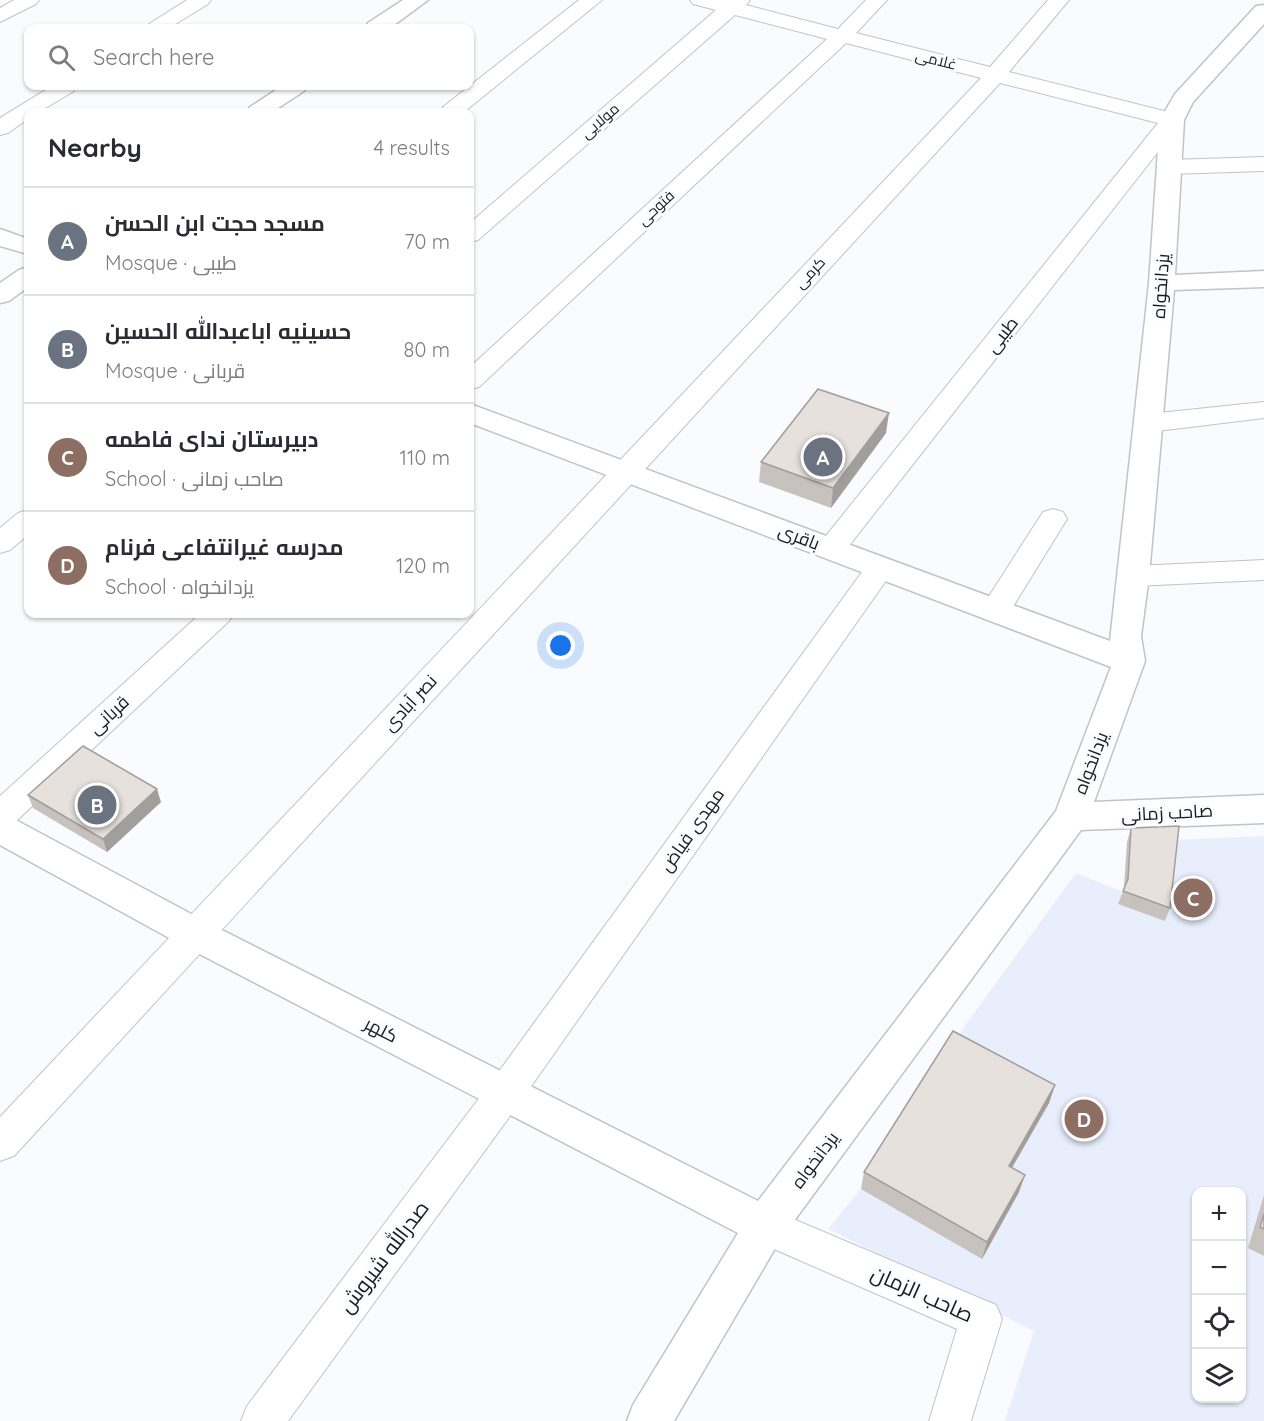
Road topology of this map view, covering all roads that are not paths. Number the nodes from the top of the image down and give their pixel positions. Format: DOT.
graph roads {
  1 [pos="29,0"];
  2 [pos="201,0"];
  3 [pos="417,0"];
  4 [pos="592,0"];
  5 [pos="700,0"];
  6 [pos="878,0"];
  7 [pos="1059,0"];
  8 [pos="735,4"];
  9 [pos="1264,11"];
  10 [pos="0,16"];
  11 [pos="162,24"];
  12 [pos="382,24"];
  13 [pos="842,36"];
  14 [pos="995,75"];
  15 [pos="60,90"];
  16 [pos="290,90"];
  17 [pos="31,108"];
  18 [pos="264,108"];
  19 [pos="456,108"];
  20 [pos="24,113"];
  21 [pos="1172,120"];
  22 [pos="0,128"];
  23 [pos="1264,164"];
  24 [pos="1169,167"];
  25 [pos="474,232"];
  26 [pos="0,237"];
  27 [pos="24,246"];
  28 [pos="24,278"];
  29 [pos="1264,279"];
  30 [pos="1162,283"];
  31 [pos="0,295"];
  32 [pos="474,377"];
  33 [pos="1264,410"];
  34 [pos="474,415"];
  35 [pos="1149,423"];
  36 [pos="626,472"];
  37 [pos="1053,519"];
  38 [pos="24,523"];
  39 [pos="0,543"];
  40 [pos="831,549"];
  41 [pos="880,568"];
  42 [pos="1264,570"];
  43 [pos="1134,576"];
  44 [pos="995,611"];
  45 [pos="214,618"];
  46 [pos="1129,662"];
  47 [pos="1264,808"];
  48 [pos="0,816"];
  49 [pos="1071,817"];
  50 [pos="0,828"];
  51 [pos="195,934"];
  52 [pos="505,1093"];
  53 [pos="0,1144"];
  54 [pos="765,1226"];
  55 [pos="262,1421"];
  56 [pos="649,1421"];
  57 [pos="950,1421"];
  1 -- 10 [label="street"];
  2 -- 11 [label="street"];
  3 -- 12 [label="street"];
  4 -- 19 [label="street"];
  5 -- 8 [label="street, غلامی"];
  6 -- 13 [label="street, فتوحی"];
  7 -- 14 [label="street, کرمی"];
  8 -- 13 [label="street, غلامی"];
  8 -- 25 [label="street, مولایی"];
  9 -- 21 [label="street, یزدانخواه"];
  13 -- 14 [label="street, غلامی"];
  13 -- 32 [label="street, فتوحی"];
  14 -- 21 [label="street, غلامی"];
  14 -- 36 [label="street, کرمی"];
  15 -- 17 [label="street"];
  16 -- 18 [label="street"];
  20 -- 22 [label="street"];
  21 -- 24 [label="street, یزدانخواه"];
  21 -- 40 [label="street, طیبی"];
  23 -- 24 [label="street"];
  24 -- 30 [label="street, یزدانخواه"];
  26 -- 27 [label="street"];
  28 -- 31 [label="street"];
  29 -- 30 [label="street"];
  30 -- 35 [label="street, یزدانخواه"];
  33 -- 35 [label="street"];
  34 -- 36 [label="street, باقری"];
  35 -- 43 [label="street, یزدانخواه"];
  36 -- 40 [label="street, باقری"];
  36 -- 51 [label="street, نصر آبادی"];
  37 -- 44 [label="street"];
  38 -- 39 [label="street"];
  40 -- 41 [label="street, باقری"];
  41 -- 44 [label="street, باقری"];
  41 -- 52 [label="street, مهدی فیاض"];
  42 -- 43 [label="street"];
  43 -- 46 [label="street, یزدانخواه"];
  44 -- 46 [label="street, باقری"];
  45 -- 48 [label="street, قربانی"];
  46 -- 49 [label="street, یزدانخواه"];
  47 -- 49 [label="street, صاحب زمانی"];
  49 -- 54 [label="street, یزدانخواه"];
  50 -- 51 [label="street, کلهر"];
  51 -- 52 [label="street, کلهر"];
  51 -- 53 [label="street, نصر آبادی"];
  52 -- 54 [label="street, کلهر"];
  52 -- 55 [label="street, صدرالله شیروش"];
  54 -- 56 [label="street, یزدانخواه"];
  54 -- 57 [label="street, صاحب الزمان"];
}
